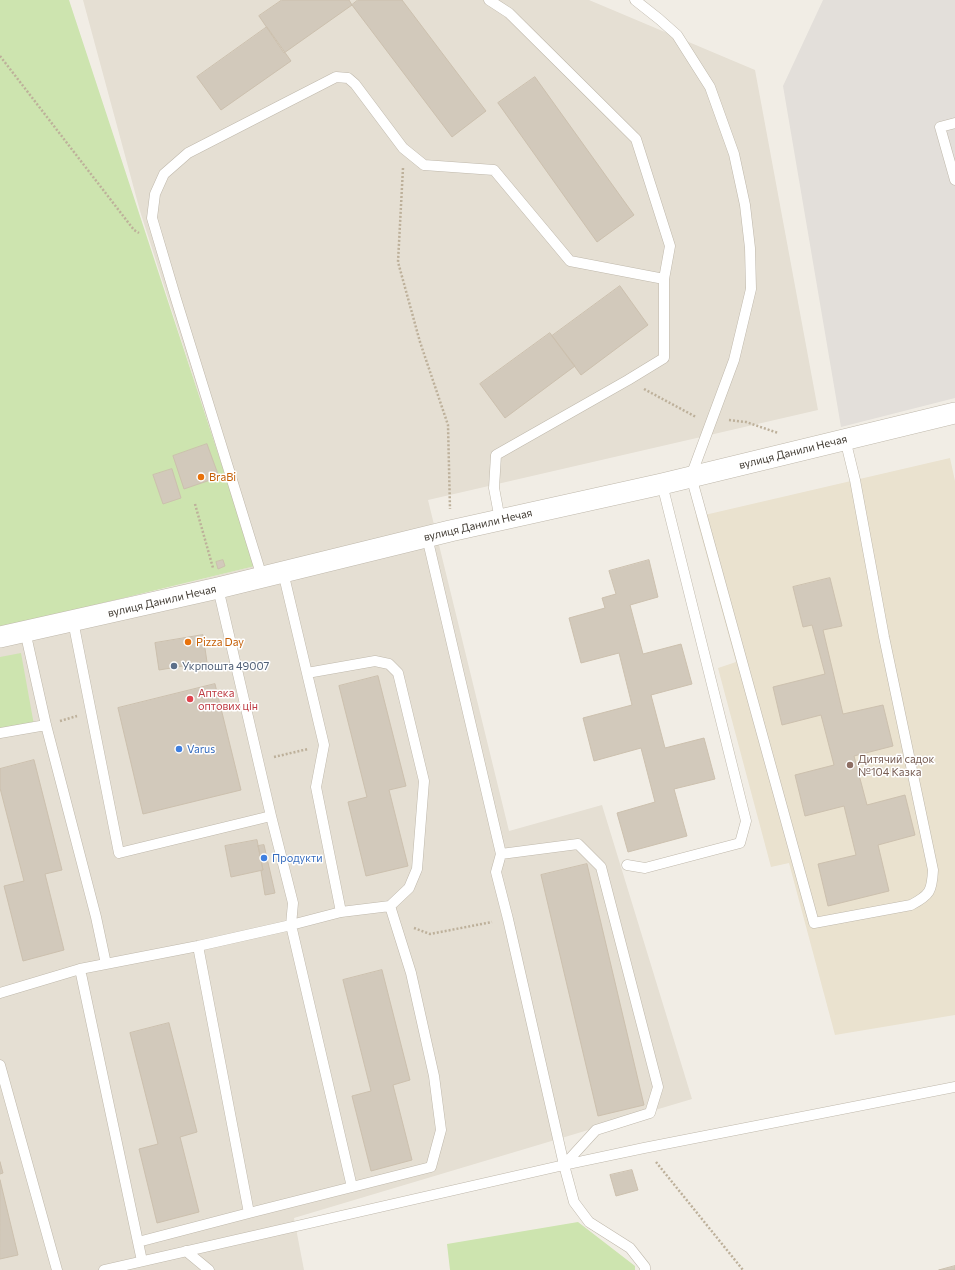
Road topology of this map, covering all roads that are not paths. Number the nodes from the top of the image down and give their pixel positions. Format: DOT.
graph roads {
  1 [pos="489,0"];
  2 [pos="635,0"];
  3 [pos="955,123"];
  4 [pos="955,180"];
  5 [pos="664,279"];
  6 [pos="955,413"];
  7 [pos="845,439"];
  8 [pos="691,476"];
  9 [pos="662,484"];
  10 [pos="500,520"];
  11 [pos="426,537"];
  12 [pos="283,572"];
  13 [pos="262,577"];
  14 [pos="218,588"];
  15 [pos="73,621"];
  16 [pos="24,631"];
  17 [pos="0,637"];
  18 [pos="307,673"];
  19 [pos="46,725"];
  20 [pos="0,733"];
  21 [pos="271,816"];
  22 [pos="501,854"];
  23 [pos="627,865"];
  24 [pos="390,906"];
  25 [pos="341,912"];
  26 [pos="291,925"];
  27 [pos="198,946"];
  28 [pos="106,964"];
  29 [pos="80,969"];
  30 [pos="0,992"];
  31 [pos="0,1065"];
  32 [pos="955,1087"];
  33 [pos="564,1165"];
  34 [pos="352,1187"];
  35 [pos="249,1213"];
  36 [pos="138,1242"];
  37 [pos="186,1251"];
  38 [pos="142,1261"];
  39 [pos="57,1270"];
  40 [pos="104,1270"];
  41 [pos="208,1270"];
  42 [pos="646,1270"];
  1 -- 5 [label="lane"];
  2 -- 8 [label="lane"];
  3 -- 4 [label="lane"];
  5 -- 10 [label="lane"];
  5 -- 13 [label="lane"];
  6 -- 7 [label="street, вулиця Данили Нечая"];
  7 -- 8 [label="street, вулиця Данили Нечая"];
  7 -- 8 [label="lane"];
  8 -- 9 [label="street, вулиця Данили Нечая"];
  9 -- 10 [label="street, вулиця Данили Нечая"];
  9 -- 23 [label="lane"];
  10 -- 11 [label="street, вулиця Данили Нечая"];
  11 -- 12 [label="street, вулиця Данили Нечая"];
  11 -- 22 [label="lane"];
  12 -- 13 [label="street, вулиця Данили Нечая"];
  12 -- 18 [label="lane"];
  13 -- 14 [label="street, вулиця Данили Нечая"];
  14 -- 15 [label="street, вулиця Данили Нечая"];
  14 -- 21 [label="lane"];
  15 -- 16 [label="street, вулиця Данили Нечая"];
  15 -- 21 [label="lane"];
  16 -- 17 [label="street, вулиця Данили Нечая"];
  16 -- 19 [label="lane"];
  18 -- 24 [label="lane"];
  18 -- 25 [label="lane"];
  19 -- 20 [label="lane"];
  19 -- 28 [label="lane"];
  21 -- 26 [label="lane"];
  22 -- 33 [label="lane"];
  22 -- 33 [label="lane"];
  24 -- 25 [label="lane"];
  24 -- 34 [label="lane"];
  25 -- 26 [label="lane"];
  26 -- 27 [label="lane"];
  26 -- 34 [label="lane"];
  27 -- 28 [label="lane"];
  27 -- 35 [label="lane"];
  28 -- 29 [label="lane"];
  29 -- 30 [label="lane"];
  29 -- 36 [label="lane"];
  31 -- 39 [label="lane"];
  32 -- 33 [label="lane"];
  33 -- 37 [label="lane"];
  33 -- 42 [label="lane"];
  34 -- 35 [label="lane"];
  35 -- 36 [label="lane"];
  36 -- 38 [label="lane"];
  37 -- 38 [label="lane"];
  37 -- 41 [label="lane"];
  38 -- 40 [label="lane"];
}
